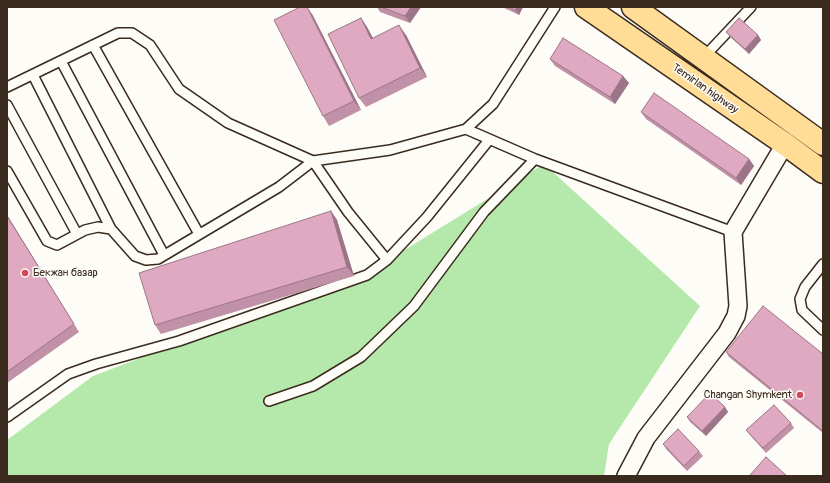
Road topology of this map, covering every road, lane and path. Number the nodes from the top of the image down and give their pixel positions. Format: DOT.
graph roads {
  1 [pos="555,7"];
  2 [pos="586,7"];
  3 [pos="633,7"];
  4 [pos="752,7"];
  5 [pos="93,45"];
  6 [pos="703,58"];
  7 [pos="61,61"];
  8 [pos="33,75"];
  9 [pos="7,87"];
  10 [pos="7,105"];
  11 [pos="466,129"];
  12 [pos="489,140"];
  13 [pos="785,144"];
  14 [pos="823,144"];
  15 [pos="535,159"];
  16 [pos="313,161"];
  17 [pos="7,171"];
  18 [pos="823,172"];
  19 [pos="111,229"];
  20 [pos="733,232"];
  21 [pos="77,234"];
  22 [pos="199,234"];
  23 [pos="164,255"];
  24 [pos="387,260"];
  25 [pos="823,264"];
  26 [pos="823,330"];
  27 [pos="269,402"];
  28 [pos="7,417"];
  29 [pos="626,476"];
  1 -- 11 [label="lane"];
  2 -- 13 [label="main road, Temirlan highway"];
  3 -- 6 [label="main road"];
  4 -- 6 [label="lane"];
  5 -- 7 [label="lane"];
  5 -- 16 [label="lane"];
  5 -- 22 [label="lane"];
  6 -- 14 [label="main road"];
  7 -- 8 [label="lane"];
  7 -- 23 [label="lane"];
  8 -- 9 [label="lane"];
  8 -- 19 [label="lane"];
  10 -- 21 [label="lane"];
  11 -- 12 [label="lane"];
  11 -- 16 [label="lane"];
  12 -- 15 [label="lane"];
  12 -- 24 [label="lane"];
  13 -- 18 [label="main road, Temirlan highway"];
  13 -- 20 [label="street"];
  15 -- 20 [label="lane"];
  15 -- 27 [label="lane"];
  16 -- 22 [label="lane"];
  16 -- 24 [label="lane"];
  17 -- 21 [label="lane"];
  19 -- 21 [label="lane"];
  19 -- 23 [label="lane"];
  20 -- 29 [label="street"];
  22 -- 23 [label="lane"];
  24 -- 28 [label="lane"];
  25 -- 26 [label="lane"];
}
